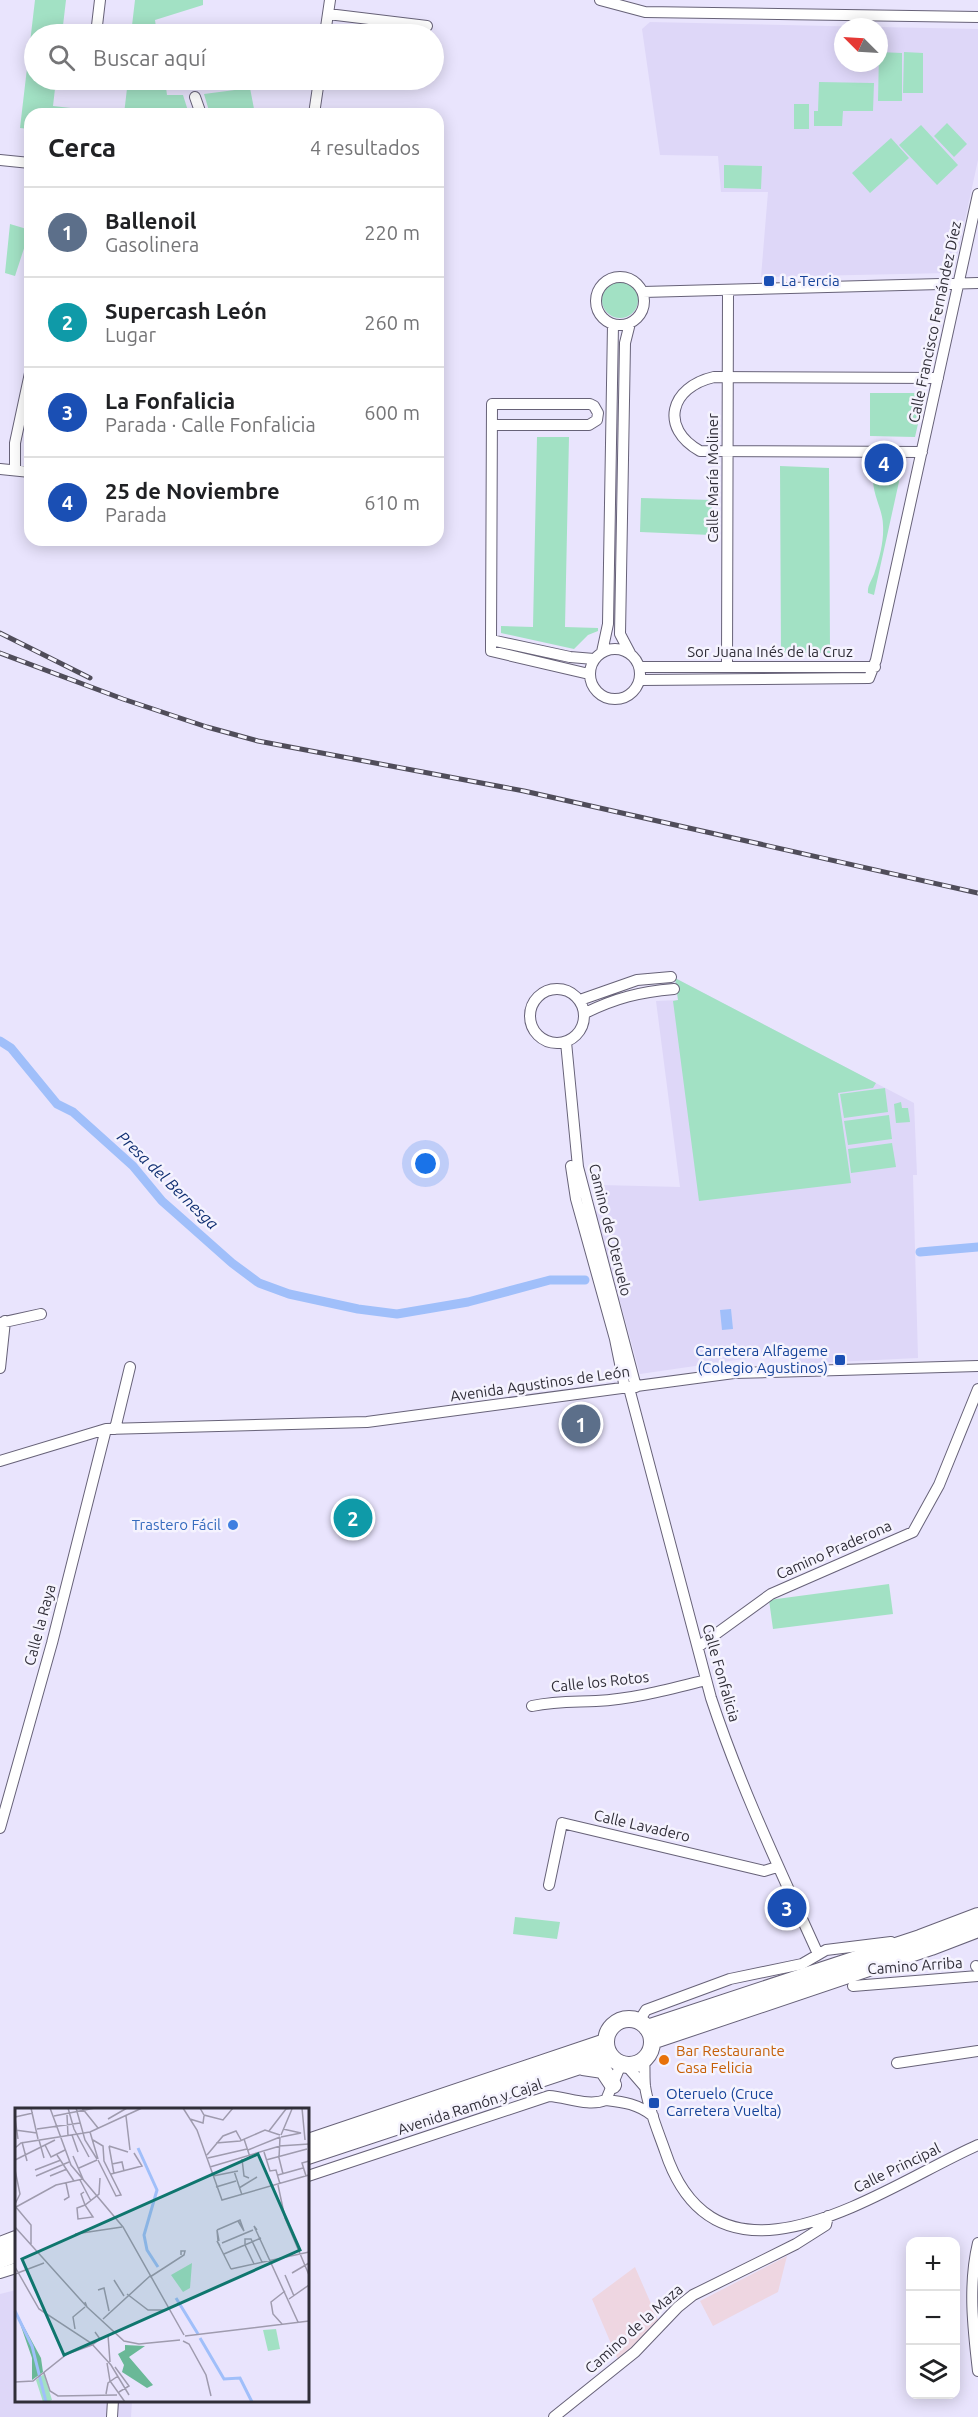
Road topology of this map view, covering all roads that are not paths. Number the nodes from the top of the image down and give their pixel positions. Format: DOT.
graph roads {
  1 [pos="100,0"];
  2 [pos="330,0"];
  3 [pos="600,0"];
  4 [pos="328,14"];
  5 [pos="978,17"];
  6 [pos="97,24"];
  7 [pos="326,24"];
  8 [pos="411,24"];
  9 [pos="318,90"];
  10 [pos="195,97"];
  11 [pos="199,108"];
  12 [pos="315,108"];
  13 [pos="0,160"];
  14 [pos="24,162"];
  15 [pos="978,194"];
  16 [pos="958,283"];
  17 [pos="978,284"];
  18 [pos="728,291"];
  19 [pos="643,292"];
  20 [pos="630,323"];
  21 [pos="613,324"];
  22 [pos="728,377"];
  23 [pos="938,378"];
  24 [pos="24,401"];
  25 [pos="492,425"];
  26 [pos="728,452"];
  27 [pos="922,452"];
  28 [pos="0,469"];
  29 [pos="15,470"];
  30 [pos="24,471"];
  31 [pos="491,640"];
  32 [pos="630,653"];
  33 [pos="598,655"];
  34 [pos="727,666"];
  35 [pos="640,667"];
  36 [pos="875,667"];
  37 [pos="589,674"];
  38 [pos="640,680"];
  39 [pos="580,1000"];
  40 [pos="585,1013"];
  41 [pos="562,1043"];
  42 [pos="41,1314"];
  43 [pos="2,1322"];
  44 [pos="978,1366"];
  45 [pos="129,1367"];
  46 [pos="0,1368"];
  47 [pos="630,1388"];
  48 [pos="978,1389"];
  49 [pos="110,1429"];
  50 [pos="0,1461"];
  51 [pos="698,1647"];
  52 [pos="706,1680"];
  53 [pos="532,1706"];
  54 [pos="0,1828"];
  55 [pos="777,1867"];
  56 [pos="549,1885"];
  57 [pos="978,1916"];
  58 [pos="978,1929"];
  59 [pos="920,1938"];
  60 [pos="818,1954"];
  61 [pos="977,1970"];
  62 [pos="853,1986"];
  63 [pos="646,2030"];
  64 [pos="978,2051"];
  65 [pos="616,2056"];
  66 [pos="644,2059"];
  67 [pos="897,2063"];
  68 [pos="573,2067"];
  69 [pos="645,2087"];
  70 [pos="609,2092"];
  71 [pos="653,2116"];
  72 [pos="309,2142"];
  73 [pos="978,2145"];
  74 [pos="309,2156"];
  75 [pos="309,2176"];
  76 [pos="828,2216"];
  77 [pos="15,2239"];
  78 [pos="978,2243"];
  79 [pos="0,2244"];
  80 [pos="15,2254"];
  81 [pos="0,2260"];
  82 [pos="15,2268"];
  83 [pos="0,2273"];
  84 [pos="978,2371"];
  85 [pos="113,2402"];
  86 [pos="112,2417"];
  87 [pos="554,2417"];
  1 -- 6 [label="street"];
  2 -- 4 [label="street"];
  3 -- 5 [label="street"];
  4 -- 7 [label="street"];
  4 -- 8 [label="street"];
  9 -- 12 [label="street"];
  10 -- 11 [label="street"];
  13 -- 14 [label="street"];
  15 -- 16 [label="street, Calle Francisco Fernández Díez"];
  16 -- 17 [label="street"];
  16 -- 18 [label="street"];
  16 -- 23 [label="street, Calle Francisco Fernández Díez"];
  18 -- 19 [label="street"];
  18 -- 22 [label="street, Calle María Moliner"];
  19 -- 20 [label="street"];
  19 -- 21 [label="street"];
  20 -- 21 [label="street"];
  20 -- 32 [label="street"];
  21 -- 33 [label="street"];
  22 -- 23 [label="street"];
  22 -- 26 [label="street, Calle María Moliner"];
  22 -- 26 [label="street"];
  23 -- 27 [label="street, Calle Francisco Fernández Díez"];
  24 -- 29 [label="street"];
  25 -- 25 [label="street"];
  25 -- 31 [label="street"];
  26 -- 27 [label="street"];
  26 -- 34 [label="street, Calle María Moliner"];
  27 -- 36 [label="street, Calle Francisco Fernández Díez"];
  28 -- 29 [label="street"];
  29 -- 30 [label="street"];
  31 -- 33 [label="street"];
  31 -- 37 [label="street"];
  32 -- 33 [label="street"];
  32 -- 35 [label="street"];
  33 -- 37 [label="street"];
  34 -- 35 [label="street, Sor Juana Inés de la Cruz"];
  34 -- 36 [label="street, Sor Juana Inés de la Cruz"];
  35 -- 38 [label="street"];
  36 -- 38 [label="street, Sor Juana Inés de la Cruz"];
  37 -- 38 [label="street"];
  39 -- 40 [label="street"];
  39 -- 40 [label="street"];
  39 -- 41 [label="street"];
  40 -- 41 [label="street"];
  41 -- 47 [label="street, Camino de Oteruelo"];
  42 -- 43 [label="street"];
  43 -- 46 [label="street"];
  44 -- 47 [label="street, Avenida Agustinos de León"];
  45 -- 49 [label="street, Calle la Raya"];
  47 -- 49 [label="street, Avenida Agustinos de León"];
  47 -- 51 [label="street, Calle Fonfalicia"];
  48 -- 51 [label="street, Camino Praderona"];
  49 -- 50 [label="street, Avenida Agustinos de León"];
  49 -- 54 [label="street, Calle la Raya"];
  51 -- 52 [label="street, Calle Fonfalicia"];
  52 -- 53 [label="street, Calle los Rotos"];
  52 -- 55 [label="street, Calle Fonfalicia"];
  55 -- 56 [label="street, Calle Lavadero"];
  55 -- 60 [label="street, Calle Fonfalicia"];
  57 -- 59 [label="highway"];
  58 -- 63 [label="highway"];
  59 -- 60 [label="street"];
  59 -- 63 [label="highway"];
  60 -- 63 [label="street"];
  61 -- 62 [label="street, Camino Arriba"];
  63 -- 65 [label="highway"];
  63 -- 66 [label="highway"];
  64 -- 67 [label="street"];
  65 -- 66 [label="highway"];
  65 -- 68 [label="highway"];
  65 -- 69 [label="street"];
  65 -- 70 [label="street"];
  65 -- 72 [label="highway"];
  66 -- 69 [label="street"];
  68 -- 70 [label="highway"];
  68 -- 74 [label="highway"];
  69 -- 71 [label="street, Calle Principal"];
  70 -- 71 [label="street, Avenida Ramón y Cajal"];
  70 -- 75 [label="street, Avenida Ramón y Cajal"];
  71 -- 76 [label="street, Calle Principal"];
  73 -- 76 [label="street, Calle Principal"];
  76 -- 87 [label="street, Camino de la Maza"];
  77 -- 79 [label="highway"];
  78 -- 84 [label="street"];
  80 -- 81 [label="highway"];
  82 -- 83 [label="street"];
  85 -- 86 [label="street"];
}
